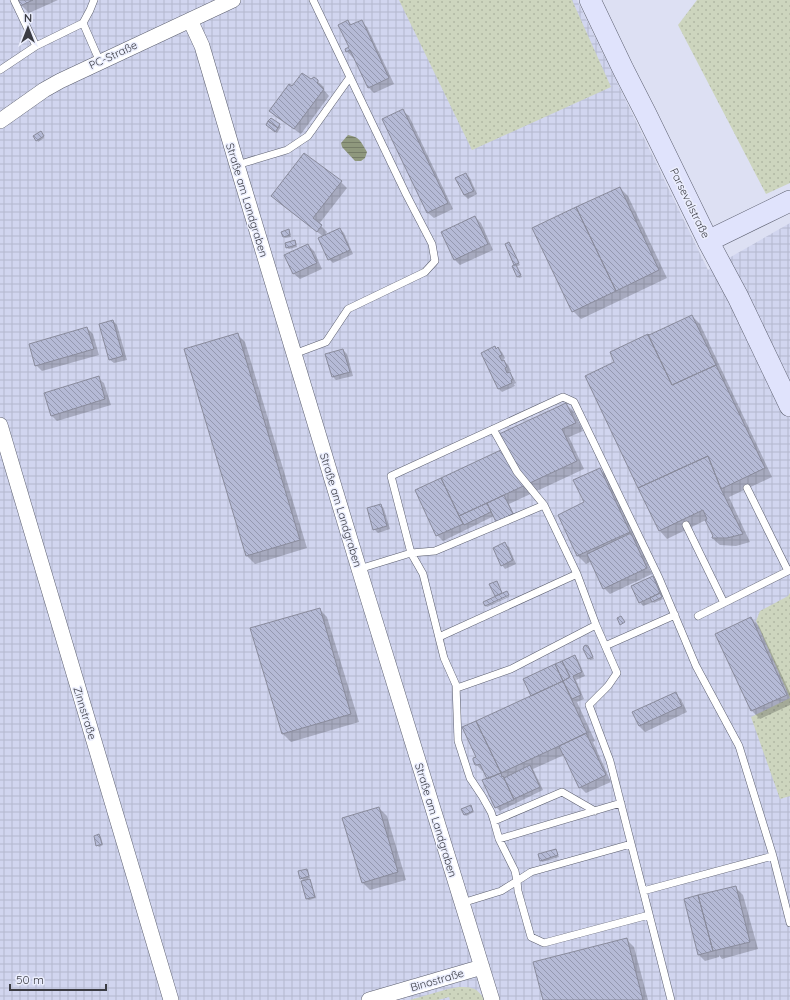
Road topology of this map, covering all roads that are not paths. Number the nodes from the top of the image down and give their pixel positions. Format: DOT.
graph roads {
  1 [pos="14,0"];
  2 [pos="94,0"];
  3 [pos="233,0"];
  4 [pos="313,0"];
  5 [pos="590,0"];
  6 [pos="190,20"];
  7 [pos="83,23"];
  8 [pos="36,46"];
  9 [pos="100,62"];
  10 [pos="0,70"];
  11 [pos="350,77"];
  12 [pos="0,121"];
  13 [pos="236,165"];
  14 [pos="790,201"];
  15 [pos="708,240"];
  16 [pos="294,354"];
  17 [pos="790,406"];
  18 [pos="0,425"];
  19 [pos="493,429"];
  20 [pos="747,488"];
  21 [pos="544,506"];
  22 [pos="686,525"];
  23 [pos="411,553"];
  24 [pos="359,569"];
  25 [pos="789,570"];
  26 [pos="577,574"];
  27 [pos="724,603"];
  28 [pos="674,615"];
  29 [pos="698,616"];
  30 [pos="596,625"];
  31 [pos="439,637"];
  32 [pos="606,646"];
  33 [pos="456,688"];
  34 [pos="621,803"];
  35 [pos="595,811"];
  36 [pos="494,821"];
  37 [pos="499,839"];
  38 [pos="631,844"];
  39 [pos="773,856"];
  40 [pos="517,881"];
  41 [pos="643,891"];
  42 [pos="462,903"];
  43 [pos="649,915"];
  44 [pos="790,923"];
  45 [pos="482,967"];
  46 [pos="171,1000"];
  47 [pos="369,1000"];
  48 [pos="492,1000"];
  49 [pos="671,1000"];
  1 -- 8 [label="lane"];
  2 -- 7 [label="lane"];
  3 -- 6 [label="street, PC-Straße"];
  4 -- 11 [label="lane"];
  5 -- 15 [label="street, Parsevalstraße"];
  6 -- 9 [label="street, PC-Straße"];
  6 -- 13 [label="street, Straße am Landgraben"];
  7 -- 8 [label="lane"];
  7 -- 9 [label="lane"];
  8 -- 10 [label="lane"];
  9 -- 12 [label="street, PC-Straße"];
  11 -- 13 [label="lane"];
  11 -- 16 [label="lane"];
  13 -- 16 [label="street, Straße am Landgraben"];
  14 -- 15 [label="street"];
  15 -- 17 [label="street, Parsevalstraße"];
  16 -- 24 [label="street, Straße am Landgraben"];
  18 -- 46 [label="street, Zinnstraße"];
  19 -- 21 [label="lane"];
  19 -- 23 [label="lane"];
  19 -- 28 [label="lane"];
  20 -- 25 [label="lane"];
  21 -- 23 [label="lane"];
  21 -- 26 [label="lane"];
  22 -- 27 [label="lane"];
  23 -- 24 [label="lane"];
  23 -- 31 [label="lane"];
  24 -- 42 [label="street, Straße am Landgraben"];
  25 -- 27 [label="lane"];
  26 -- 30 [label="lane"];
  26 -- 31 [label="lane"];
  27 -- 29 [label="lane"];
  28 -- 32 [label="lane"];
  28 -- 39 [label="lane"];
  30 -- 32 [label="lane"];
  30 -- 33 [label="lane"];
  31 -- 33 [label="lane"];
  32 -- 34 [label="lane"];
  33 -- 36 [label="lane"];
  34 -- 35 [label="lane"];
  34 -- 38 [label="lane"];
  35 -- 36 [label="lane"];
  35 -- 37 [label="lane"];
  36 -- 37 [label="lane"];
  37 -- 40 [label="lane"];
  38 -- 40 [label="lane"];
  38 -- 41 [label="lane"];
  39 -- 41 [label="lane"];
  39 -- 44 [label="lane"];
  40 -- 42 [label="lane"];
  40 -- 43 [label="lane"];
  41 -- 43 [label="lane"];
  42 -- 45 [label="street, Straße am Landgraben"];
  43 -- 49 [label="lane"];
  45 -- 47 [label="street, Binostraße"];
  45 -- 48 [label="street, Straße am Landgraben"];
}
